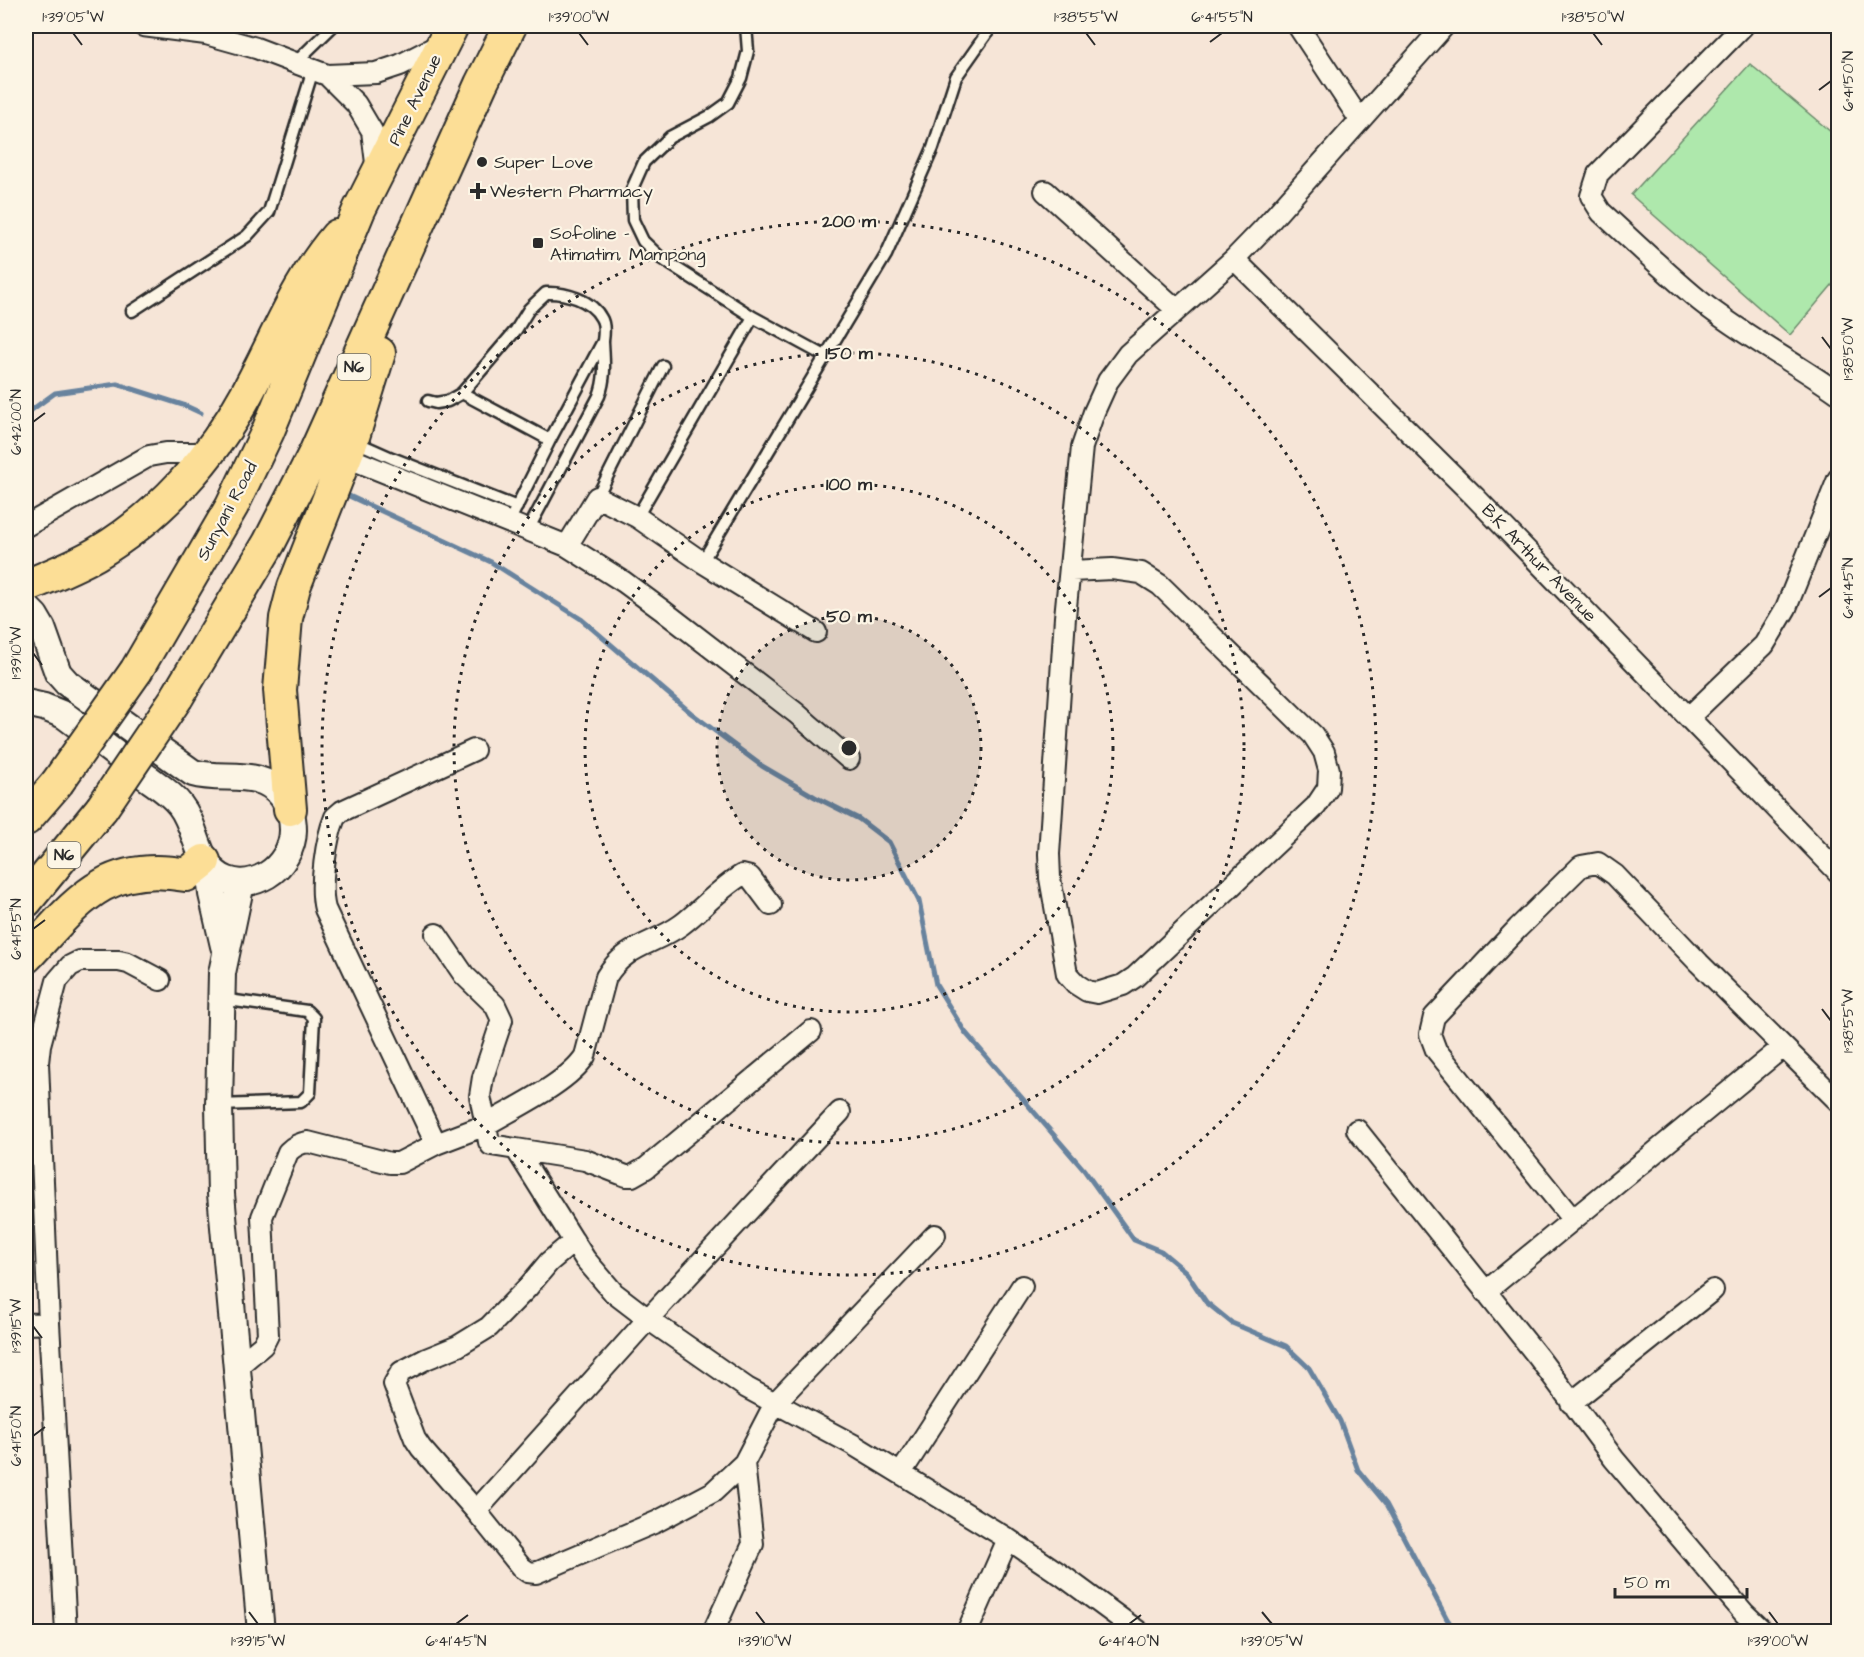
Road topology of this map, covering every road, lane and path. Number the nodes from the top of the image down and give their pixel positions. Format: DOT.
graph roads {
  1 [pos="143,26"];
  2 [pos="333,26"];
  3 [pos="510,26"];
  4 [pos="746,26"];
  5 [pos="993,26"];
  6 [pos="1298,26"];
  7 [pos="1444,26"];
  8 [pos="1743,26"];
  9 [pos="206,30"];
  10 [pos="448,34"];
  11 [pos="312,70"];
  12 [pos="1359,120"];
  13 [pos="378,175"];
  14 [pos="1045,191"];
  15 [pos="359,210"];
  16 [pos="421,220"];
  17 [pos="1234,260"];
  18 [pos="1177,310"];
  19 [pos="132,311"];
  20 [pos="753,317"];
  21 [pos="603,341"];
  22 [pos="825,356"];
  23 [pos="663,366"];
  24 [pos="462,393"];
  25 [pos="1839,393"];
  26 [pos="428,401"];
  27 [pos="550,440"];
  28 [pos="348,448"];
  29 [pos="210,453"];
  30 [pos="1839,479"];
  31 [pos="597,497"];
  32 [pos="513,514"];
  33 [pos="637,517"];
  34 [pos="26,526"];
  35 [pos="528,530"];
  36 [pos="567,546"];
  37 [pos="702,562"];
  38 [pos="1071,571"];
  39 [pos="26,586"];
  40 [pos="26,607"];
  41 [pos="816,632"];
  42 [pos="26,703"];
  43 [pos="1689,717"];
  44 [pos="474,750"];
  45 [pos="849,759"];
  46 [pos="290,809"];
  47 [pos="26,819"];
  48 [pos="207,864"];
  49 [pos="1839,872"];
  50 [pos="241,883"];
  51 [pos="26,901"];
  52 [pos="771,905"];
  53 [pos="436,934"];
  54 [pos="226,952"];
  55 [pos="26,957"];
  56 [pos="160,980"];
  57 [pos="221,999"];
  58 [pos="811,1031"];
  59 [pos="1783,1047"];
  60 [pos="1839,1101"];
  61 [pos="219,1106"];
  62 [pos="840,1112"];
  63 [pos="486,1125"];
  64 [pos="1357,1130"];
  65 [pos="436,1144"];
  66 [pos="516,1149"];
  67 [pos="1573,1220"];
  68 [pos="935,1235"];
  69 [pos="574,1241"];
  70 [pos="1022,1286"];
  71 [pos="1713,1290"];
  72 [pos="1485,1292"];
  73 [pos="648,1319"];
  74 [pos="49,1323"];
  75 [pos="26,1324"];
  76 [pos="238,1366"];
  77 [pos="775,1403"];
  78 [pos="1571,1403"];
  79 [pos="744,1463"];
  80 [pos="902,1473"];
  81 [pos="476,1511"];
  82 [pos="1008,1539"];
  83 [pos="66,1632"];
  84 [pos="261,1632"];
  85 [pos="713,1632"];
  86 [pos="967,1632"];
  87 [pos="1138,1632"];
  88 [pos="1764,1632"];
  1 -- 9 [label="street"];
  2 -- 11 [label="lane"];
  3 -- 16 [label="main road, N6"];
  4 -- 20 [label="lane"];
  5 -- 22 [label="lane"];
  6 -- 12 [label="street"];
  7 -- 12 [label="street"];
  8 -- 25 [label="street"];
  9 -- 11 [label="street"];
  10 -- 11 [label="street"];
  10 -- 13 [label="main road, Pine Avenue"];
  11 -- 13 [label="street"];
  11 -- 19 [label="lane"];
  12 -- 17 [label="street"];
  13 -- 15 [label="main road, Sunyani Road"];
  14 -- 18 [label="street"];
  15 -- 29 [label="main road"];
  15 -- 47 [label="main road, Sunyani Road, bridge"];
  16 -- 28 [label="main road"];
  16 -- 51 [label="main road, N6, bridge"];
  17 -- 18 [label="street"];
  17 -- 43 [label="street, B.K Arthur Avenue"];
  18 -- 38 [label="street"];
  20 -- 22 [label="lane"];
  20 -- 33 [label="lane"];
  21 -- 24 [label="lane"];
  21 -- 27 [label="lane"];
  21 -- 35 [label="lane"];
  22 -- 37 [label="lane"];
  23 -- 31 [label="lane"];
  24 -- 26 [label="lane"];
  24 -- 27 [label="lane"];
  27 -- 32 [label="lane"];
  28 -- 32 [label="street"];
  28 -- 46 [label="main road"];
  29 -- 34 [label="street"];
  29 -- 39 [label="main road"];
  30 -- 43 [label="street"];
  31 -- 33 [label="street"];
  31 -- 36 [label="street"];
  32 -- 35 [label="street"];
  33 -- 37 [label="street"];
  35 -- 36 [label="street"];
  36 -- 45 [label="street"];
  37 -- 41 [label="street"];
  38 -- 38 [label="street"];
  40 -- 46 [label="street"];
  42 -- 48 [label="street"];
  43 -- 49 [label="street, B.K Arthur Avenue"];
  44 -- 65 [label="street"];
  46 -- 50 [label="street"];
  48 -- 50 [label="street"];
  48 -- 54 [label="street"];
  48 -- 55 [label="main road"];
  50 -- 54 [label="street"];
  52 -- 63 [label="street"];
  53 -- 63 [label="street"];
  54 -- 57 [label="street"];
  56 -- 74 [label="street"];
  57 -- 61 [label="street"];
  57 -- 61 [label="lane"];
  58 -- 66 [label="street"];
  59 -- 60 [label="street"];
  59 -- 67 [label="street"];
  59 -- 67 [label="street"];
  61 -- 76 [label="street"];
  62 -- 73 [label="street"];
  63 -- 65 [label="street"];
  63 -- 66 [label="street"];
  64 -- 72 [label="street"];
  65 -- 76 [label="street"];
  66 -- 69 [label="street"];
  67 -- 72 [label="street"];
  68 -- 77 [label="street"];
  69 -- 73 [label="street"];
  69 -- 81 [label="street"];
  70 -- 80 [label="street"];
  71 -- 78 [label="street"];
  72 -- 78 [label="street"];
  73 -- 77 [label="street"];
  73 -- 81 [label="street"];
  74 -- 75 [label="street"];
  74 -- 83 [label="street"];
  76 -- 84 [label="street"];
  77 -- 79 [label="street"];
  77 -- 80 [label="street"];
  78 -- 88 [label="street"];
  79 -- 81 [label="street"];
  79 -- 85 [label="street"];
  80 -- 82 [label="street"];
  82 -- 86 [label="street"];
  82 -- 87 [label="street"];
}
